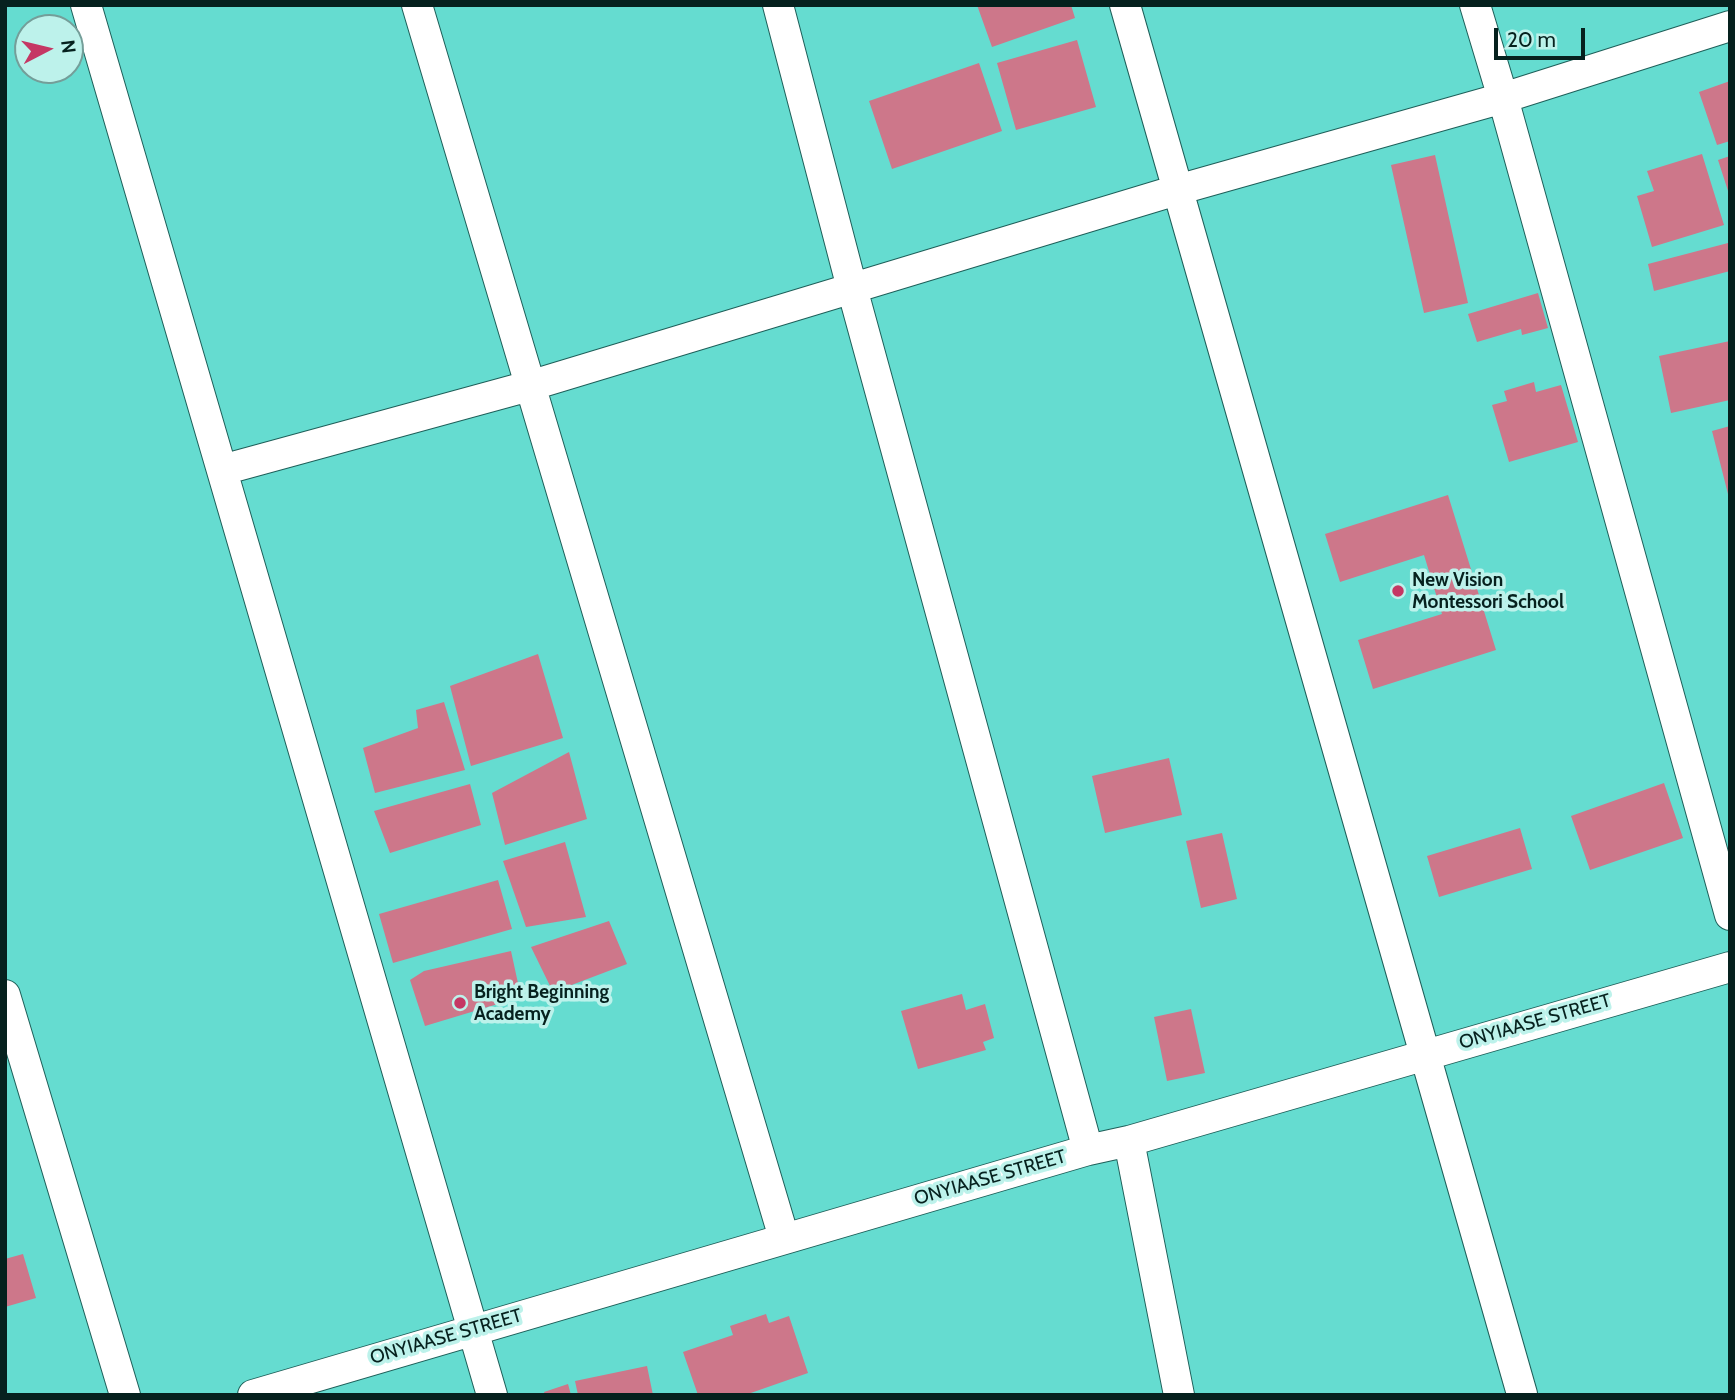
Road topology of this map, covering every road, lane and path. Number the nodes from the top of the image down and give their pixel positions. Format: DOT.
graph roads {
  1 [pos="86,5"];
  2 [pos="417,5"];
  3 [pos="778,5"];
  4 [pos="1125,5"];
  5 [pos="1475,5"];
  6 [pos="1730,26"];
  7 [pos="1503,98"];
  8 [pos="1177,190"];
  9 [pos="852,288"];
  10 [pos="529,386"];
  11 [pos="222,470"];
  12 [pos="1730,915"];
  13 [pos="1730,967"];
  14 [pos="5,995"];
  15 [pos="1423,1054"];
  16 [pos="1129,1141"];
  17 [pos="1088,1150"];
  18 [pos="784,1238"];
  19 [pos="475,1328"];
  20 [pos="1522,1394"];
  21 [pos="125,1395"];
  22 [pos="253,1395"];
  23 [pos="492,1395"];
  24 [pos="1179,1395"];
  1 -- 11 [label="street"];
  2 -- 10 [label="street"];
  3 -- 9 [label="street"];
  4 -- 8 [label="street"];
  5 -- 7 [label="street"];
  6 -- 7 [label="street"];
  7 -- 8 [label="street"];
  7 -- 12 [label="street"];
  8 -- 9 [label="street"];
  8 -- 15 [label="street"];
  9 -- 10 [label="street"];
  9 -- 17 [label="street"];
  10 -- 11 [label="street"];
  10 -- 18 [label="street"];
  11 -- 19 [label="street"];
  13 -- 15 [label="street, ONYIAASE STREET"];
  14 -- 21 [label="street"];
  15 -- 16 [label="street, ONYIAASE STREET"];
  15 -- 20 [label="street"];
  16 -- 17 [label="street, ONYIAASE STREET"];
  16 -- 24 [label="street"];
  17 -- 18 [label="street, ONYIAASE STREET"];
  18 -- 19 [label="street, ONYIAASE STREET"];
  19 -- 22 [label="street, ONYIAASE STREET"];
  19 -- 23 [label="street"];
}
